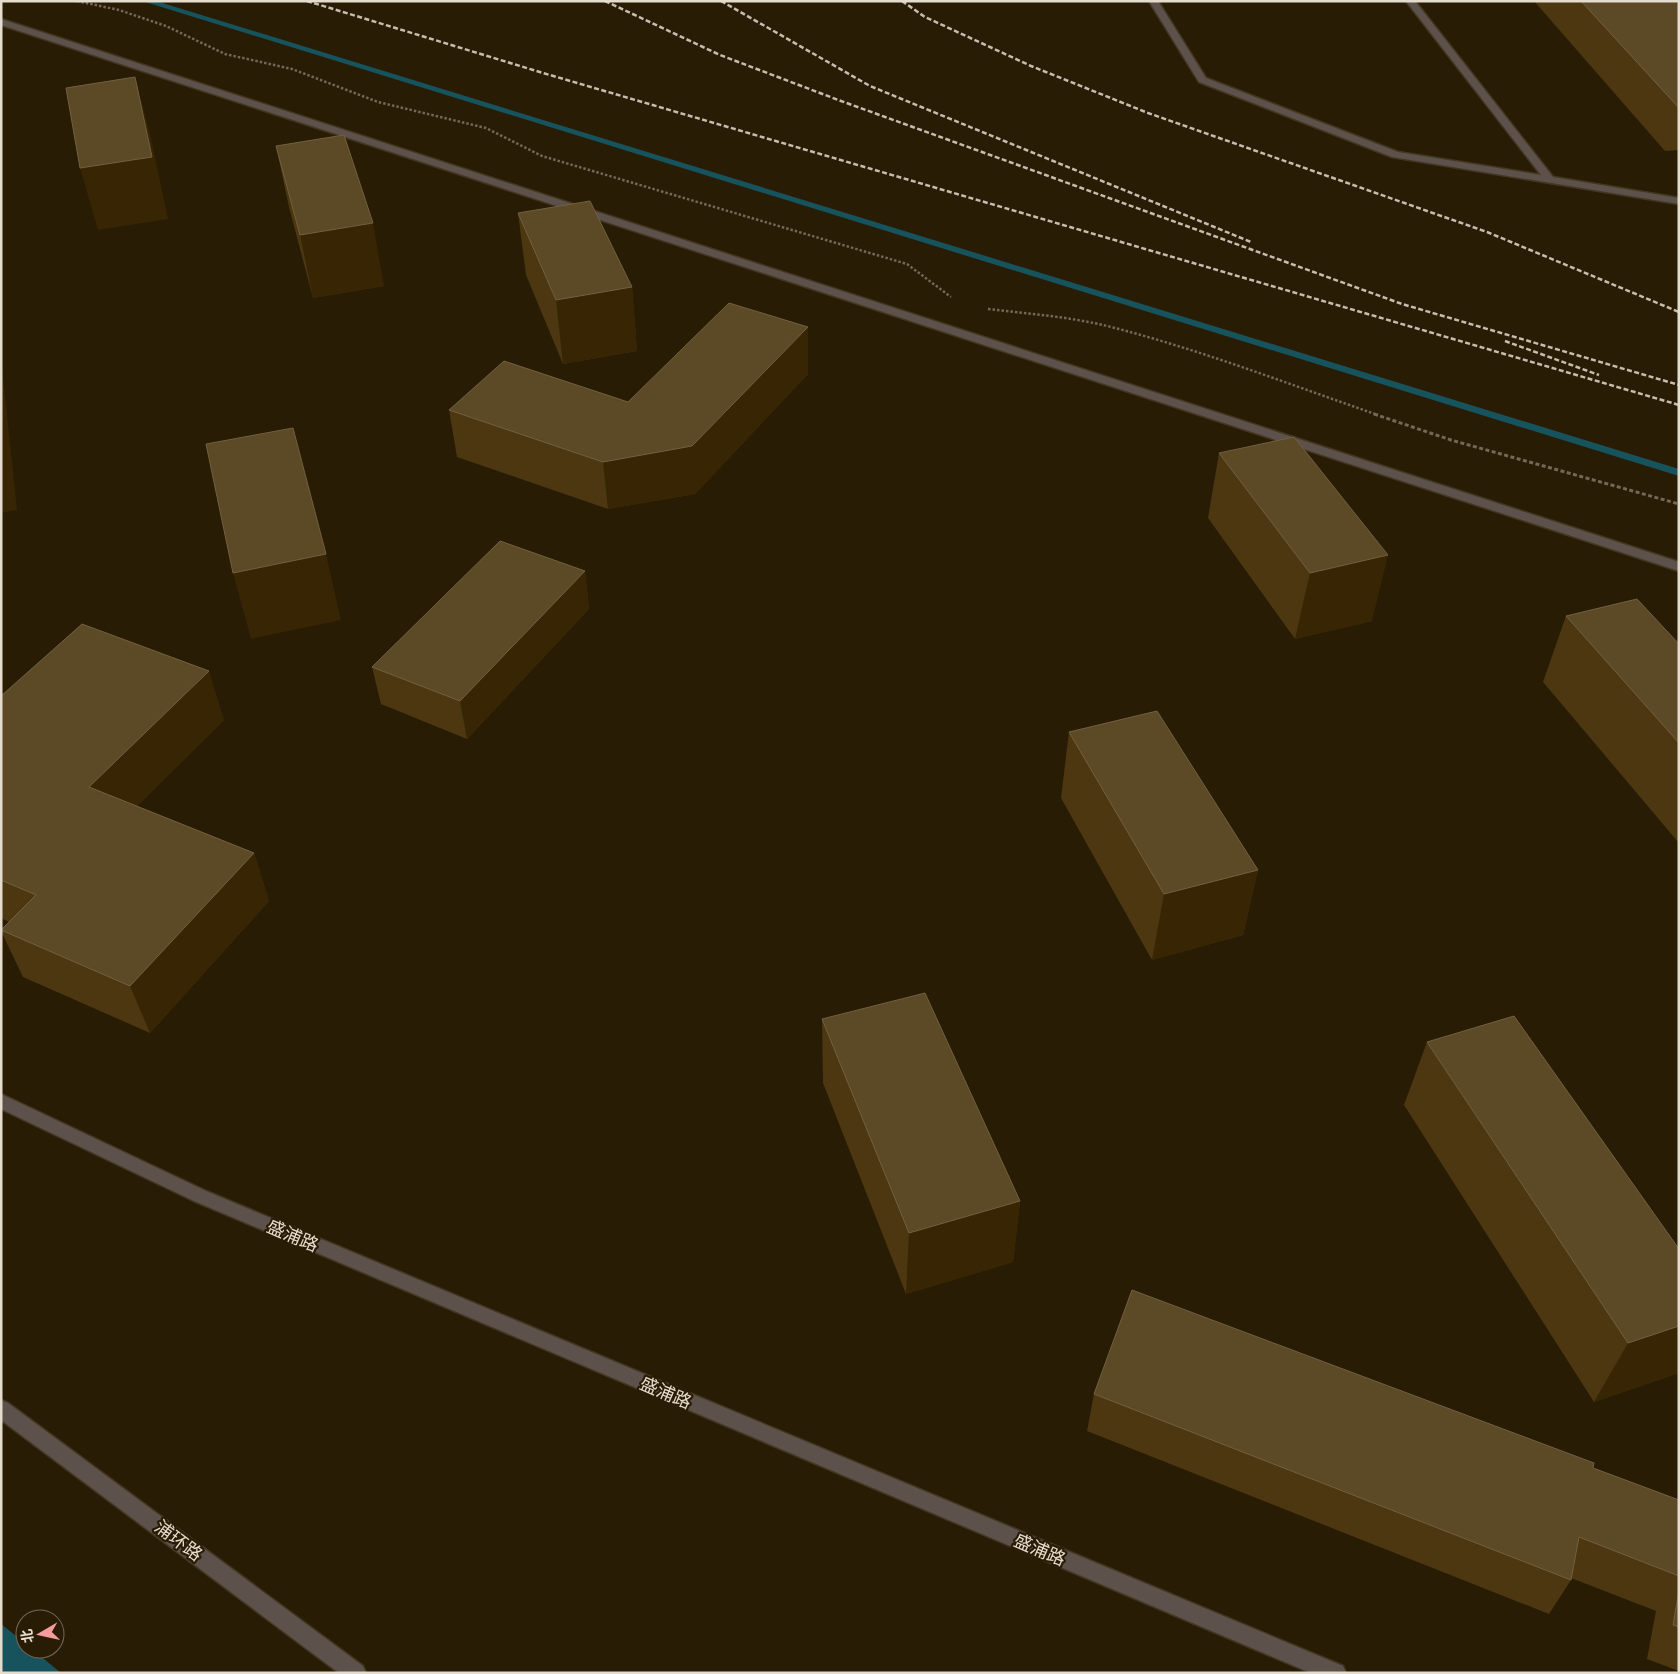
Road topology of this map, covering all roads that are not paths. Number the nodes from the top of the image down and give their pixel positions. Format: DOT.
graph roads {
  1 [pos="1154,1"];
  2 [pos="1410,1"];
  3 [pos="1,22"];
  4 [pos="1550,180"];
  5 [pos="1679,201"];
  6 [pos="1679,567"];
  7 [pos="1,1101"];
  8 [pos="1,1409"];
  9 [pos="356,1673"];
  10 [pos="1336,1673"];
  1 -- 4 [label="street"];
  2 -- 4 [label="street"];
  3 -- 6 [label="street"];
  4 -- 5 [label="street"];
  7 -- 10 [label="street, 盛浦路"];
  8 -- 9 [label="street, 浦环路"];
}
